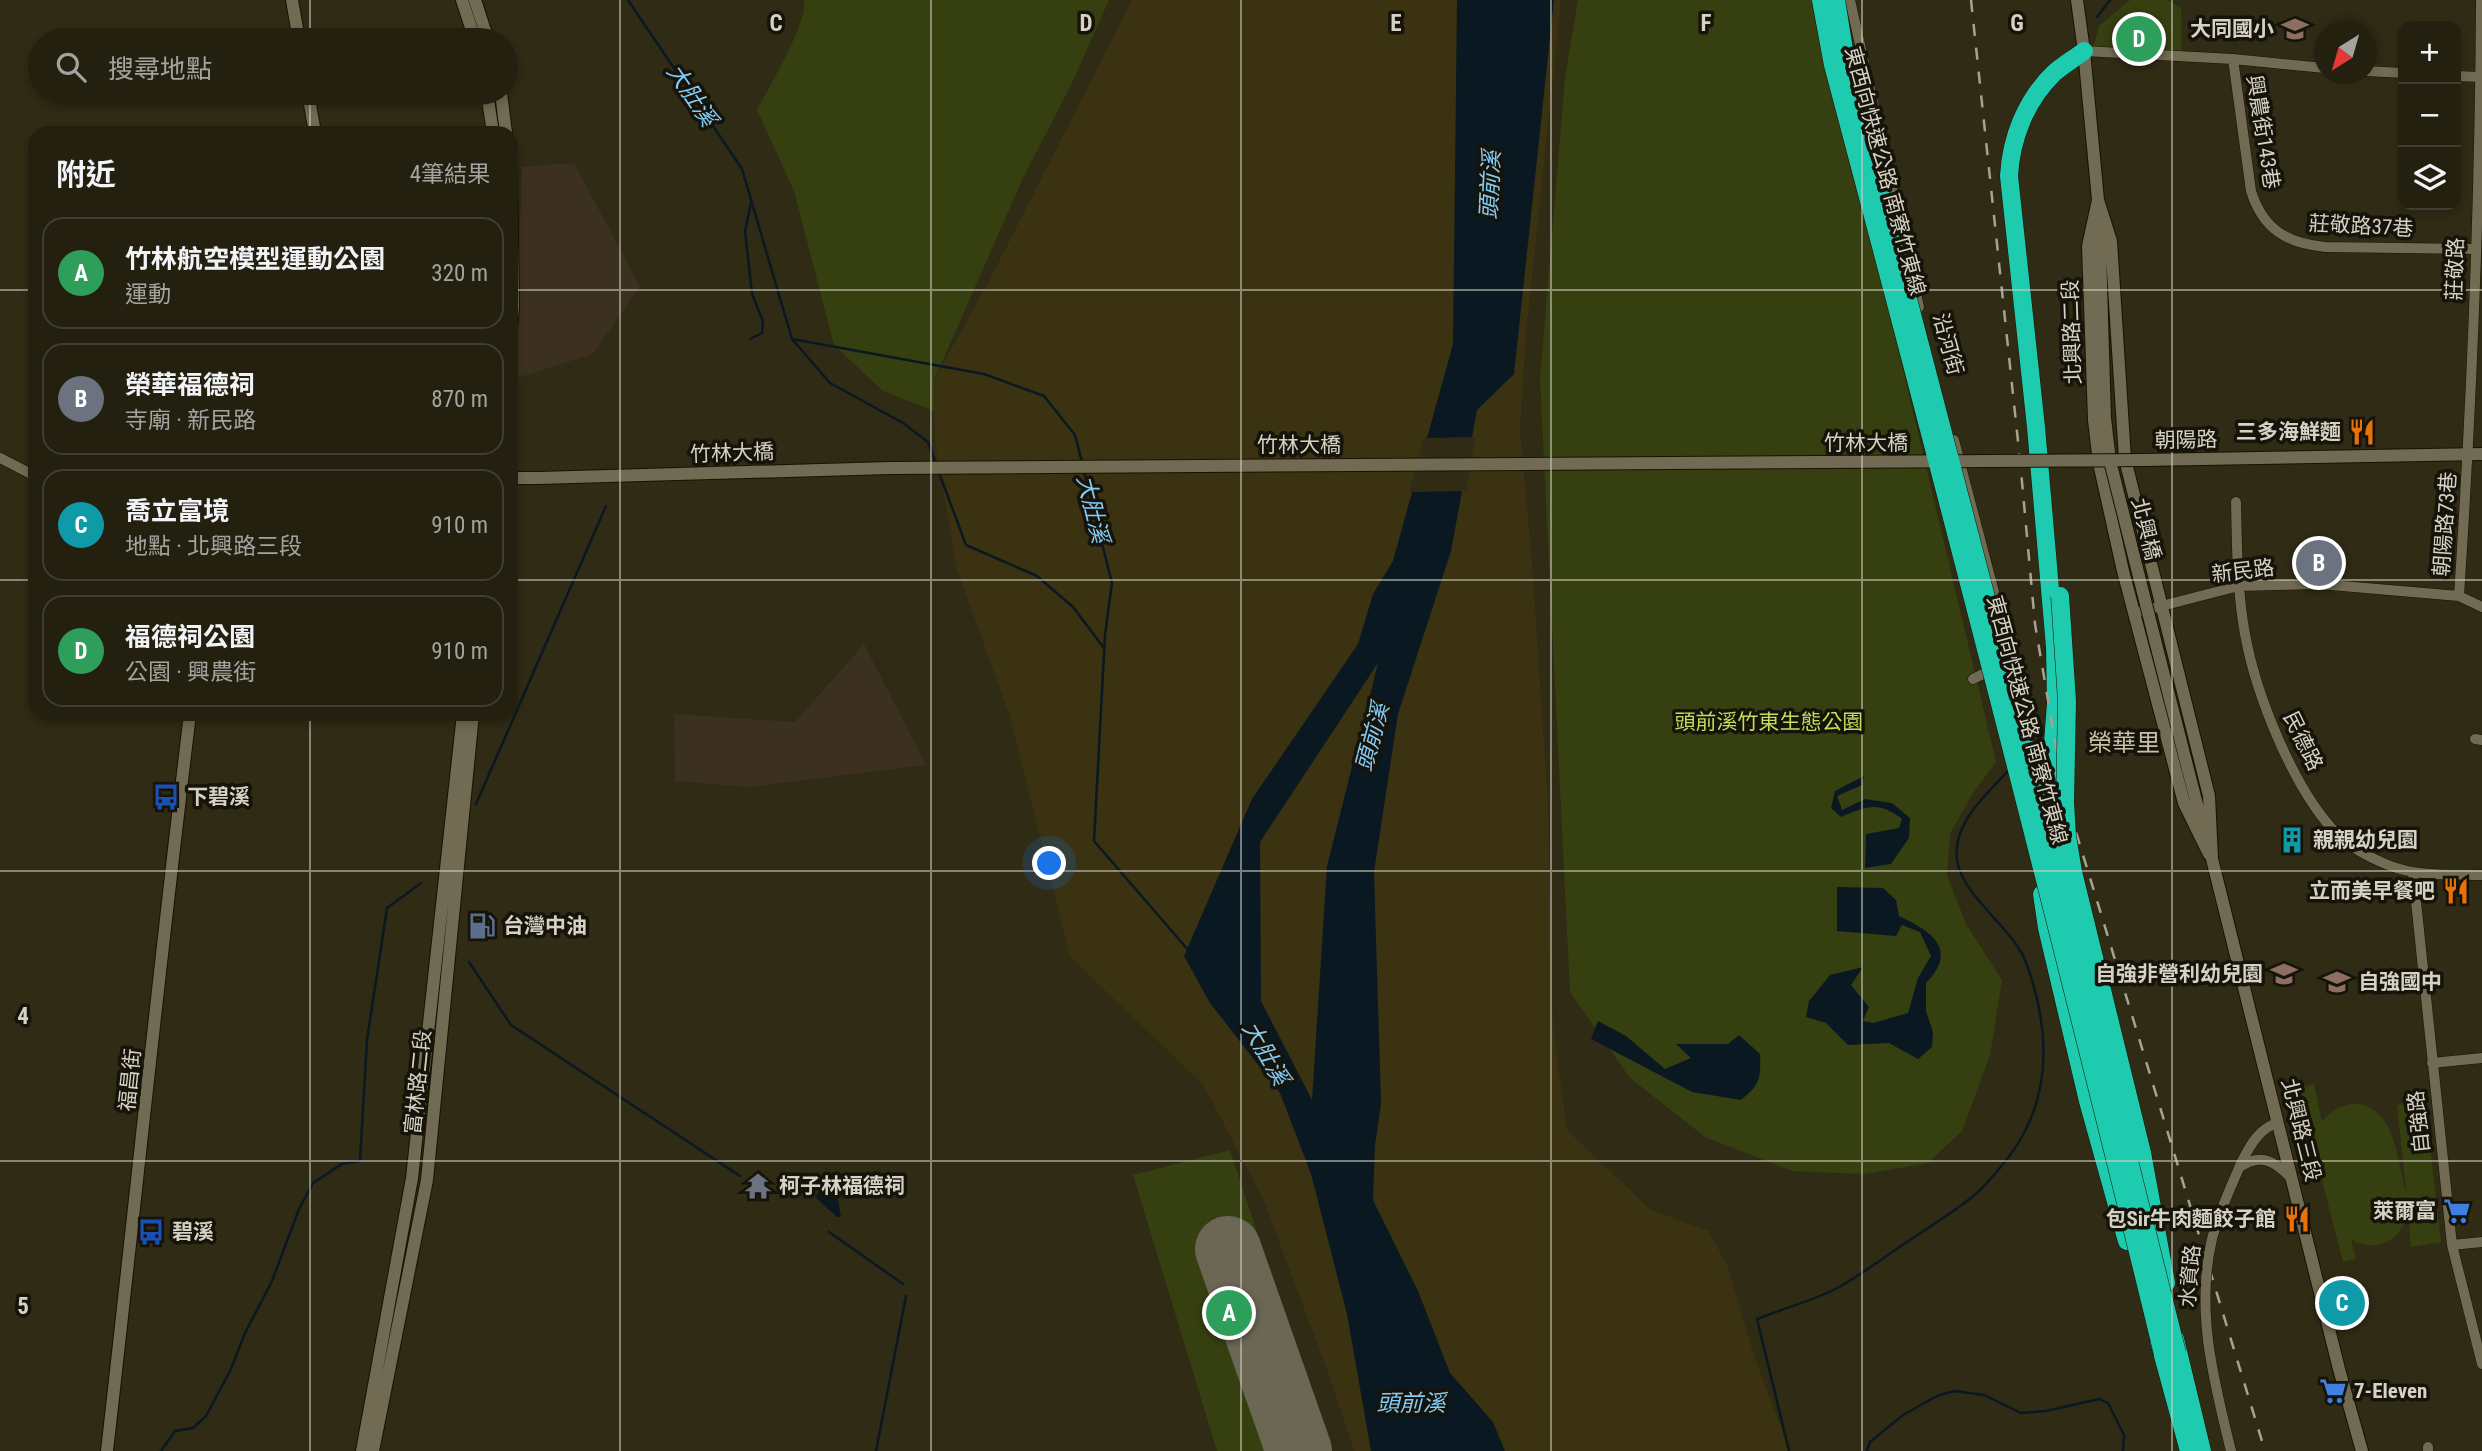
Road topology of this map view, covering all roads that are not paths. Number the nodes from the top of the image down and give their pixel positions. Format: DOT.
graph roads {
  1 [pos="292,0"];
  2 [pos="462,0"];
  3 [pos="475,0"];
  4 [pos="1821,0"];
  5 [pos="1836,0"];
  6 [pos="1850,0"];
  7 [pos="2077,0"];
  8 [pos="2481,0"];
  9 [pos="297,28"];
  10 [pos="471,28"];
  11 [pos="484,28"];
  12 [pos="2084,51"];
  13 [pos="2232,59"];
  14 [pos="2314,67"];
  15 [pos="2377,72"];
  16 [pos="2398,73"];
  17 [pos="2461,76"];
  18 [pos="2481,77"];
  19 [pos="310,105"];
  20 [pos="488,105"];
  21 [pos="502,105"];
  22 [pos="314,126"];
  23 [pos="492,126"];
  24 [pos="505,126"];
  25 [pos="2098,200"];
  26 [pos="2257,210"];
  27 [pos="2475,249"];
  28 [pos="2040,427"];
  29 [pos="2475,454"];
  30 [pos="0,458"];
  31 [pos="2124,458"];
  32 [pos="2059,461"];
  33 [pos="2104,462"];
  34 [pos="28,472"];
  35 [pos="518,478"];
  36 [pos="2236,502"];
  37 [pos="2239,586"];
  38 [pos="2459,597"];
  39 [pos="2160,607"];
  40 [pos="2482,607"];
  41 [pos="2135,612"];
  42 [pos="1973,679"];
  43 [pos="189,721"];
  44 [pos="462,721"];
  45 [pos="472,721"];
  46 [pos="2212,859"];
  47 [pos="2413,873"];
  48 [pos="2482,875"];
  49 [pos="450,896"];
  50 [pos="2482,1058"];
  51 [pos="2432,1063"];
  52 [pos="2278,1123"];
  53 [pos="2239,1168"];
  54 [pos="2293,1180"];
  55 [pos="2482,1242"];
  56 [pos="2452,1245"];
  57 [pos="401,1281"];
  58 [pos="2170,1354"];
  59 [pos="2482,1364"];
  60 [pos="107,1451"];
  61 [pos="362,1451"];
  62 [pos="373,1451"];
  63 [pos="2189,1451"];
  64 [pos="2202,1451"];
  65 [pos="2231,1451"];
  66 [pos="2362,1451"];
  1 -- 9 [label="main road"];
  2 -- 10 [label="main road"];
  3 -- 11 [label="main road"];
  4 -- 58 [label="highway, 東西向快速公路 南寮竹東線, bridge"];
  5 -- 58 [label="highway, 東西向快速公路 南寮竹東線, bridge"];
  6 -- 42 [label="street, 沿河街"];
  7 -- 12 [label="main road, 北興路二段"];
  8 -- 18 [label="street, 莊敬路"];
  12 -- 13 [label="street"];
  12 -- 25 [label="main road, 北興路二段"];
  12 -- 28 [label="highway"];
  13 -- 14 [label="street"];
  13 -- 26 [label="street, 興農街143巷"];
  15 -- 16 [label="street"];
  17 -- 18 [label="street"];
  18 -- 27 [label="street, 莊敬路"];
  19 -- 22 [label="main road"];
  20 -- 23 [label="main road"];
  21 -- 24 [label="main road"];
  25 -- 31 [label="main road, 北興路二段"];
  25 -- 33 [label="main road, 北興橋"];
  25 -- 33 [label="main road, 北興路二段"];
  26 -- 27 [label="street, 莊敬路37巷"];
  27 -- 29 [label="street, 莊敬路"];
  28 -- 58 [label="highway, bridge"];
  28 -- 58 [label="highway, bridge"];
  29 -- 33 [label="main road, 朝陽路, bridge"];
  29 -- 38 [label="street, 朝陽路73巷"];
  30 -- 34 [label="street"];
  31 -- 39 [label="main road, 北興路三段"];
  32 -- 33 [label="main road, 朝陽路, bridge"];
  32 -- 35 [label="main road, 竹林大橋, bridge"];
  33 -- 41 [label="main road, 北興路三段"];
  33 -- 46 [label="main road, 北興橋, bridge"];
  36 -- 37 [label="street, 民德路"];
  37 -- 38 [label="street, 新民路"];
  37 -- 39 [label="street, 新民路"];
  37 -- 47 [label="street, 民德路"];
  38 -- 40 [label="street, 新民路"];
  39 -- 41 [label="street, 新民路"];
  39 -- 46 [label="main road, 北興路三段"];
  41 -- 46 [label="main road, 北興路三段"];
  43 -- 60 [label="main road, 福昌街"];
  44 -- 49 [label="main road, 富林路二段"];
  45 -- 49 [label="main road, 富林路二段"];
  46 -- 52 [label="main road, 北興路三段"];
  47 -- 48 [label="street, 民德路"];
  47 -- 51 [label="street, 自強路"];
  49 -- 57 [label="main road, 富林路二段"];
  50 -- 51 [label="street"];
  51 -- 56 [label="street, 自強路"];
  52 -- 53 [label="street, 水資路"];
  52 -- 54 [label="main road, 北興路三段"];
  53 -- 54 [label="street"];
  53 -- 65 [label="street, 水資路, bridge"];
  54 -- 66 [label="main road, 北興路三段"];
  55 -- 56 [label="street"];
  56 -- 59 [label="street, 自強路"];
  57 -- 61 [label="main road, 富林路二段"];
  57 -- 62 [label="main road, 富林路二段"];
  58 -- 63 [label="highway, 東西向快速公路 南寮竹東線"];
  58 -- 64 [label="highway, 東西向快速公路 南寮竹東線"];
}
